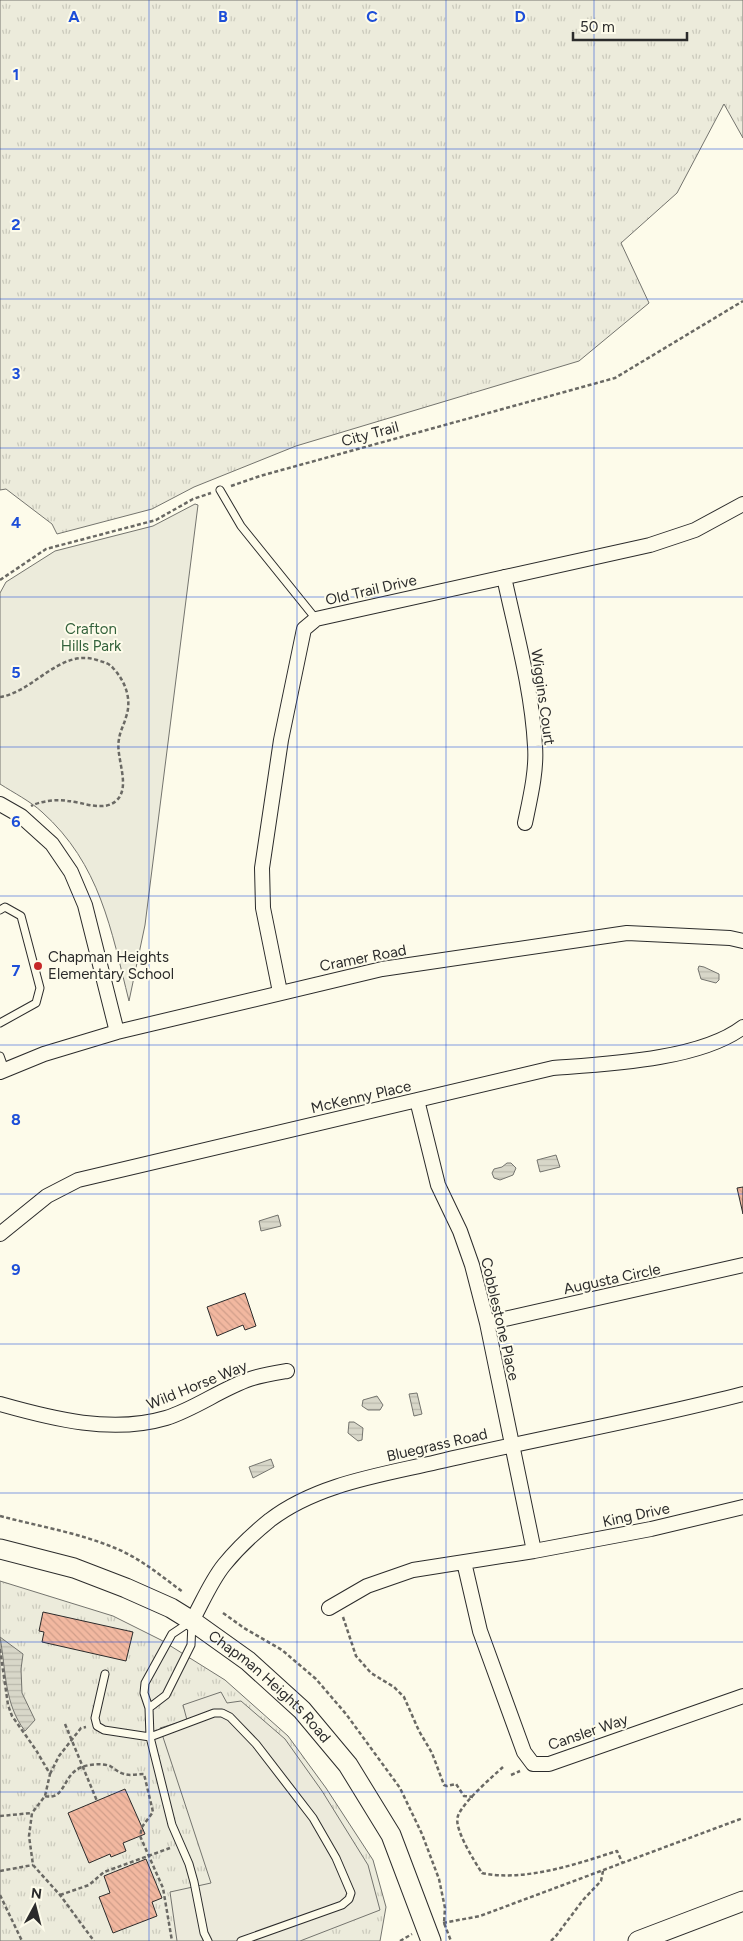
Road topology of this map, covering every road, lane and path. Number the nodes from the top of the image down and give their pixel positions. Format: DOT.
graph roads {
  1 [pos="743,302"];
  2 [pos="220,490"];
  3 [pos="743,504"];
  4 [pos="504,577"];
  5 [pos="0,580"];
  6 [pos="316,619"];
  7 [pos="0,697"];
  8 [pos="0,804"];
  9 [pos="21,816"];
  10 [pos="526,822"];
  11 [pos="0,910"];
  12 [pos="743,941"];
  13 [pos="280,992"];
  14 [pos="0,1023"];
  15 [pos="743,1027"];
  16 [pos="117,1032"];
  17 [pos="0,1056"];
  18 [pos="3,1071"];
  19 [pos="417,1100"];
  20 [pos="0,1234"];
  21 [pos="743,1265"];
  22 [pos="487,1323"];
  23 [pos="287,1371"];
  24 [pos="743,1394"];
  25 [pos="0,1404"];
  26 [pos="511,1444"];
  27 [pos="743,1508"];
  28 [pos="0,1516"];
  29 [pos="0,1549"];
  30 [pos="534,1551"];
  31 [pos="464,1562"];
  32 [pos="183,1592"];
  33 [pos="329,1608"];
  34 [pos="192,1621"];
  35 [pos="0,1649"];
  36 [pos="105,1674"];
  37 [pos="743,1696"];
  38 [pos="149,1708"];
  39 [pos="65,1724"];
  40 [pos="97,1726"];
  41 [pos="150,1737"];
  42 [pos="71,1740"];
  43 [pos="82,1766"];
  44 [pos="503,1767"];
  45 [pos="50,1774"];
  46 [pos="45,1796"];
  47 [pos="473,1796"];
  48 [pos="97,1801"];
  49 [pos="32,1813"];
  50 [pos="0,1816"];
  51 [pos="743,1818"];
  52 [pos="180,1844"];
  53 [pos="150,1855"];
  54 [pos="623,1864"];
  55 [pos="33,1865"];
  56 [pos="0,1871"];
  57 [pos="603,1872"];
  58 [pos="0,1895"];
  59 [pos="60,1895"];
  60 [pos="743,1901"];
  61 [pos="428,1934"];
  62 [pos="22,1941"];
  63 [pos="94,1941"];
  64 [pos="172,1941"];
  65 [pos="208,1941"];
  66 [pos="242,1941"];
  67 [pos="551,1941"];
  68 [pos="638,1941"];
  1 -- 2 [label="path, City Trail"];
  2 -- 5 [label="path, City Trail"];
  2 -- 6 [label="lane"];
  3 -- 4 [label="street, Old Trail Drive"];
  4 -- 6 [label="street, Old Trail Drive"];
  4 -- 10 [label="street, Wiggins Court"];
  6 -- 13 [label="street, Old Trail Drive"];
  7 -- 9 [label="path"];
  8 -- 9 [label="street"];
  9 -- 16 [label="street"];
  11 -- 14 [label="lane"];
  12 -- 13 [label="street, Cramer Road"];
  13 -- 16 [label="street, Cramer Road"];
  15 -- 19 [label="street, McKenny Place"];
  16 -- 18 [label="street, Cramer Road"];
  17 -- 18 [label="lane"];
  19 -- 20 [label="street, McKenny Place"];
  19 -- 22 [label="street, Cobblestone Place"];
  21 -- 22 [label="street, Augusta Circle"];
  22 -- 26 [label="street, Cobblestone Place"];
  23 -- 25 [label="street, Wild Horse Way"];
  24 -- 26 [label="street, Bluegrass Road"];
  26 -- 30 [label="street, Cobblestone Place"];
  26 -- 34 [label="street, Bluegrass Road"];
  27 -- 30 [label="street, King Drive"];
  28 -- 32 [label="path"];
  29 -- 34 [label="street, Chapman Heights Road"];
  30 -- 31 [label="street, King Drive"];
  31 -- 33 [label="street, King Drive"];
  31 -- 37 [label="street, Cansler Way"];
  33 -- 47 [label="path"];
  34 -- 38 [label="lane"];
  34 -- 38 [label="lane"];
  34 -- 61 [label="street, Chapman Heights Road"];
  35 -- 45 [label="path"];
  36 -- 40 [label="lane"];
  38 -- 41 [label="lane"];
  39 -- 42 [label="path"];
  40 -- 41 [label="lane"];
  40 -- 42 [label="path"];
  41 -- 52 [label="lane"];
  41 -- 66 [label="lane"];
  42 -- 43 [label="path"];
  42 -- 45 [label="path"];
  43 -- 46 [label="path"];
  43 -- 48 [label="path"];
  43 -- 53 [label="path"];
  44 -- 47 [label="path"];
  45 -- 46 [label="path"];
  46 -- 49 [label="path"];
  47 -- 54 [label="path"];
  49 -- 50 [label="path"];
  49 -- 55 [label="path"];
  51 -- 54 [label="path"];
  52 -- 53 [label="path"];
  52 -- 65 [label="lane"];
  53 -- 59 [label="path"];
  53 -- 64 [label="path"];
  54 -- 57 [label="path"];
  55 -- 56 [label="path"];
  55 -- 59 [label="path"];
  57 -- 61 [label="path"];
  57 -- 67 [label="path"];
  58 -- 62 [label="path"];
  59 -- 63 [label="path"];
  60 -- 68 [label="street"];
}
